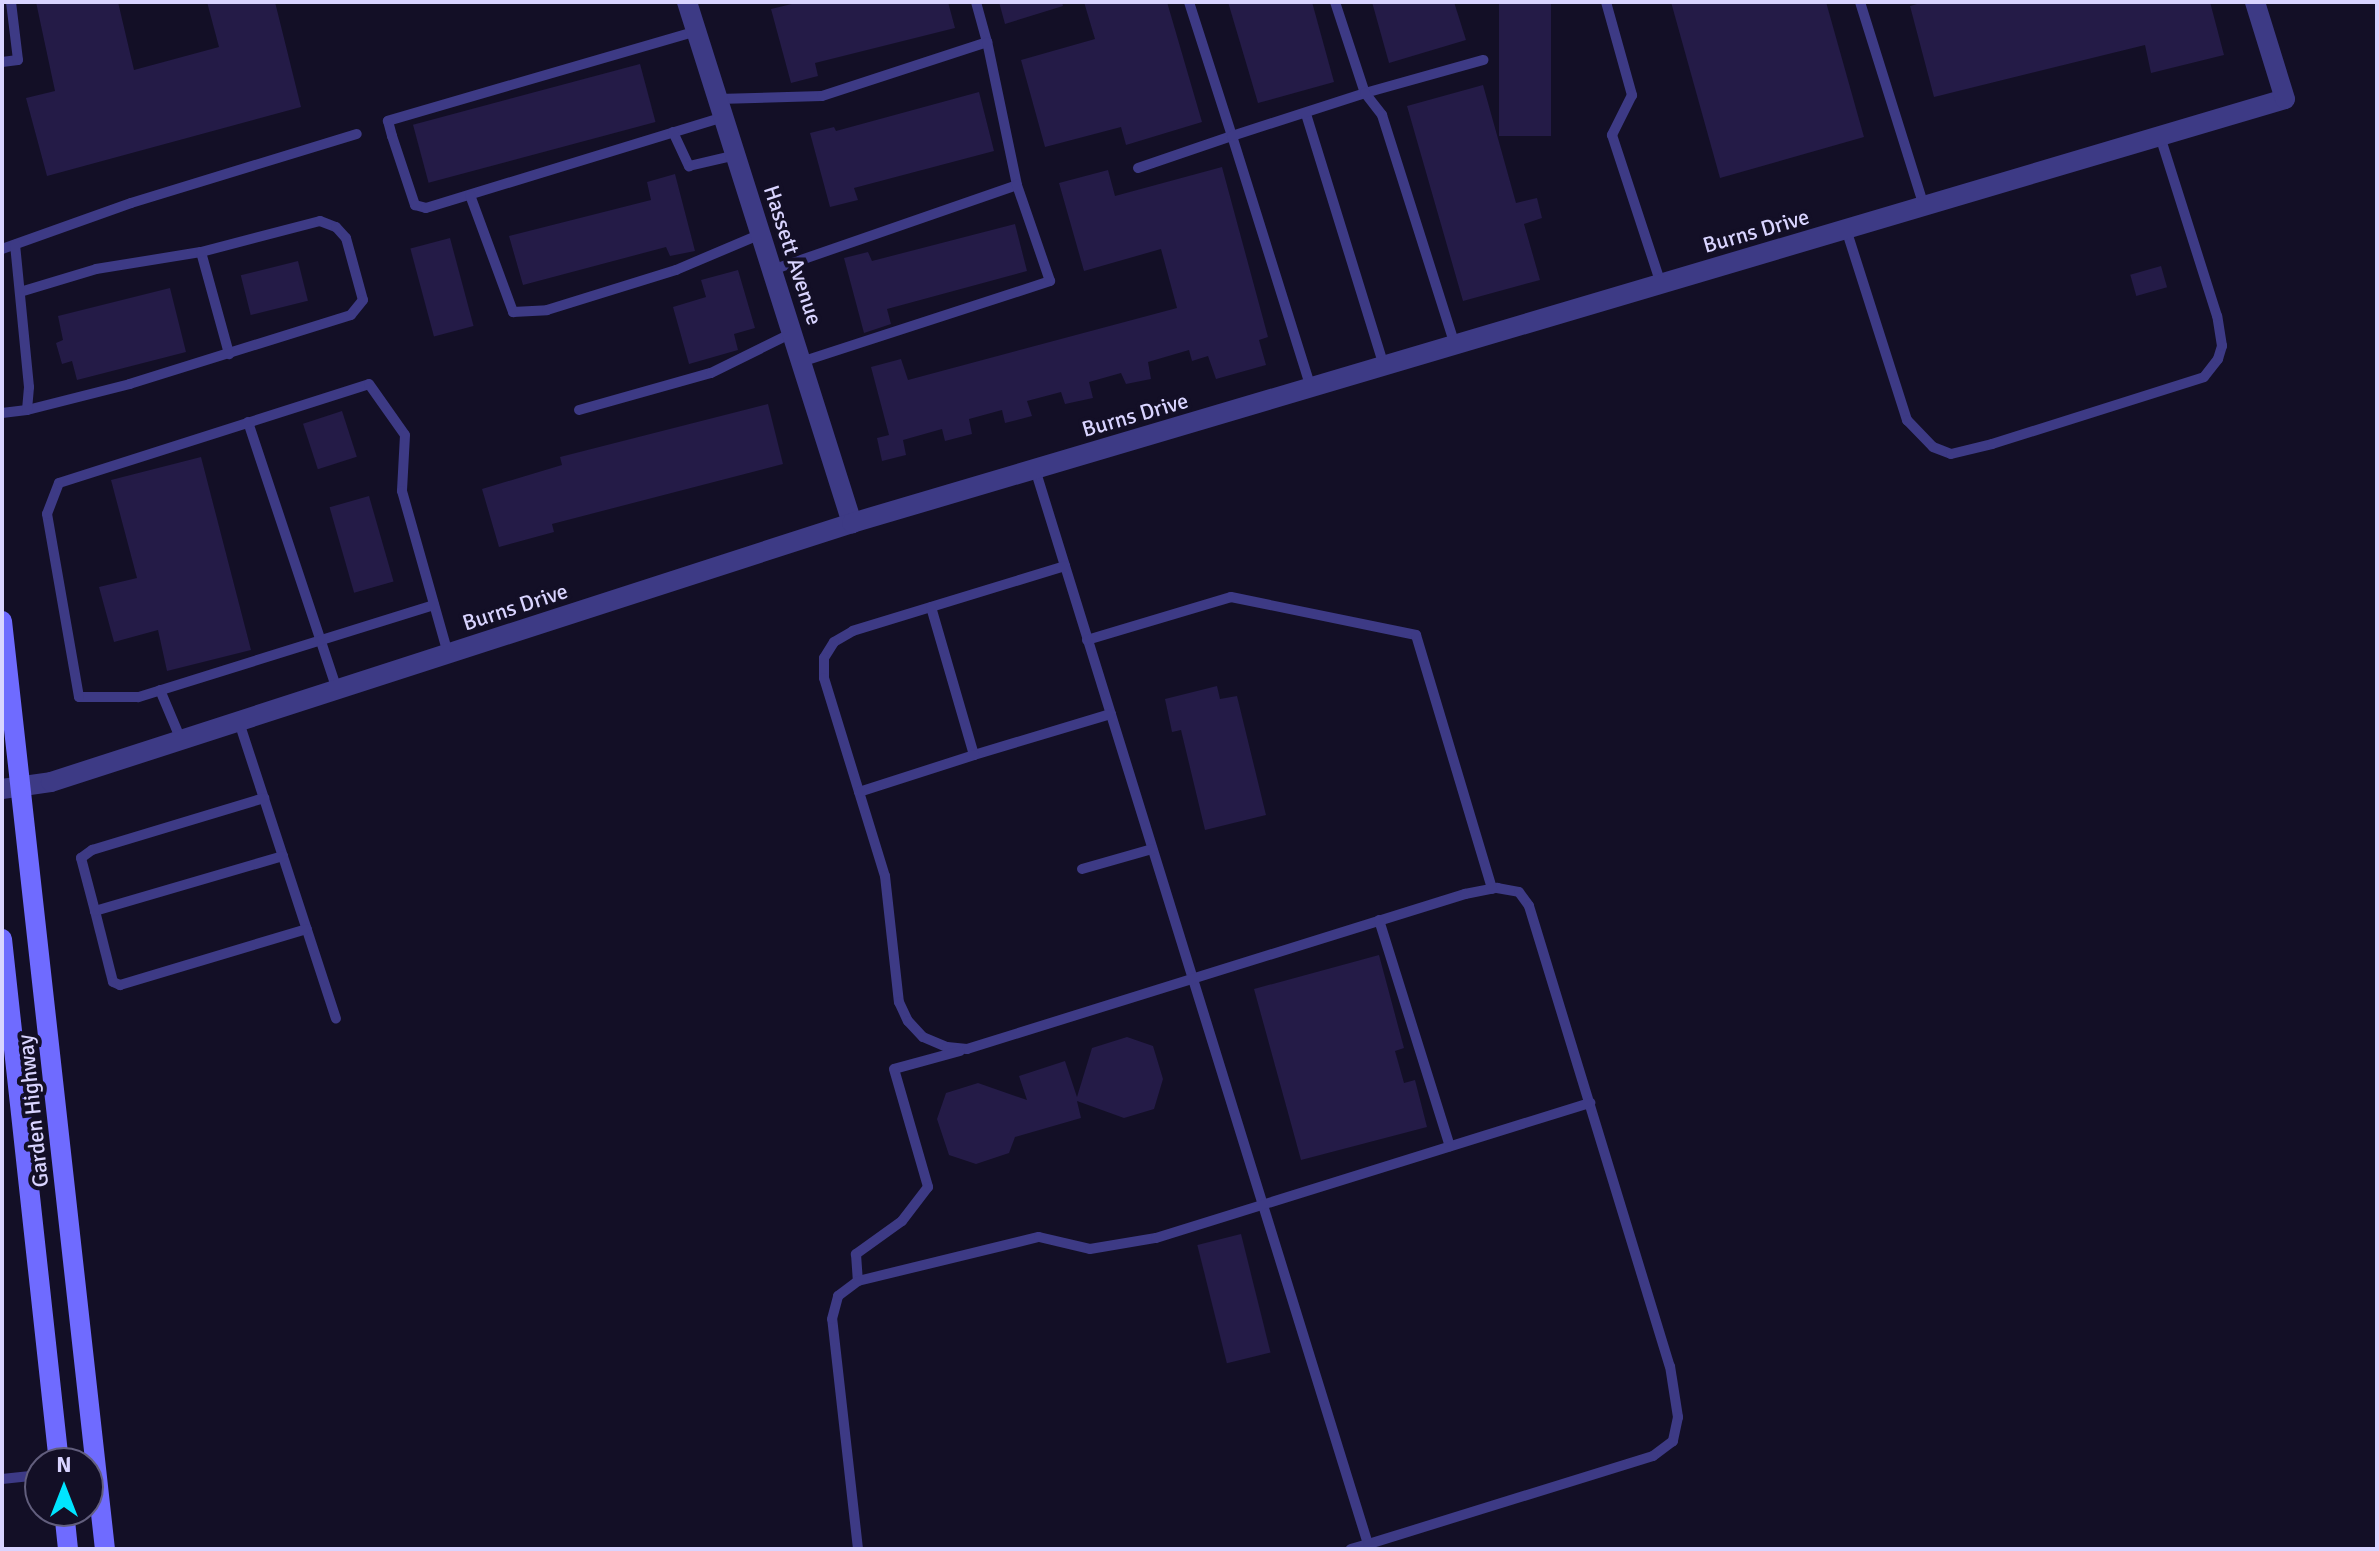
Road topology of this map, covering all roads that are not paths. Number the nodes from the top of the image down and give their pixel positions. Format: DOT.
graph roads {
  1 [pos="11,2"];
  2 [pos="687,2"];
  3 [pos="976,2"];
  4 [pos="1189,2"];
  5 [pos="1335,2"];
  6 [pos="1606,2"];
  7 [pos="1860,2"];
  8 [pos="2255,2"];
  9 [pos="697,31"];
  10 [pos="987,42"];
  11 [pos="1483,60"];
  12 [pos="2,62"];
  13 [pos="1365,93"];
  14 [pos="721,108"];
  15 [pos="1306,114"];
  16 [pos="673,132"];
  17 [pos="357,134"];
  18 [pos="1232,136"];
  19 [pos="2160,136"];
  20 [pos="736,155"];
  21 [pos="1138,168"];
  22 [pos="1017,185"];
  23 [pos="470,195"];
  24 [pos="1924,206"];
  25 [pos="1846,229"];
  26 [pos="761,234"];
  27 [pos="15,245"];
  28 [pos="2,249"];
  29 [pos="201,252"];
  30 [pos="772,270"];
  31 [pos="1661,284"];
  32 [pos="20,292"];
  33 [pos="792,333"];
  34 [pos="1455,345"];
  35 [pos="229,354"];
  36 [pos="801,362"];
  37 [pos="1384,366"];
  38 [pos="1311,388"];
  39 [pos="27,410"];
  40 [pos="579,410"];
  41 [pos="2,413"];
  42 [pos="248,422"];
  43 [pos="1035,469"];
  44 [pos="852,523"];
  45 [pos="1065,566"];
  46 [pos="434,605"];
  47 [pos="931,607"];
  48 [pos="2,621"];
  49 [pos="320,640"];
  50 [pos="1087,640"];
  51 [pos="448,654"];
  52 [pos="160,690"];
  53 [pos="337,690"];
  54 [pos="1111,714"];
  55 [pos="239,722"];
  56 [pos="181,740"];
  57 [pos="974,755"];
  58 [pos="11,788"];
  59 [pos="859,792"];
  60 [pos="264,798"];
  61 [pos="1152,849"];
  62 [pos="283,856"];
  63 [pos="1082,869"];
  64 [pos="1492,889"];
  65 [pos="95,911"];
  66 [pos="1379,920"];
  67 [pos="307,929"];
  68 [pos="2,939"];
  69 [pos="1192,977"];
  70 [pos="336,1019"];
  71 [pos="967,1049"];
  72 [pos="1590,1103"];
  73 [pos="1450,1146"];
  74 [pos="1262,1204"];
  75 [pos="858,1281"];
  76 [pos="57,1447"];
  77 [pos="24,1477"];
  78 [pos="2,1479"];
  79 [pos="66,1527"];
  80 [pos="1368,1544"];
  81 [pos="68,1549"];
  82 [pos="105,1549"];
  83 [pos="858,1549"];
  84 [pos="1351,1549"];
  1 -- 12 [label="lane"];
  2 -- 9 [label="street, Hassett Avenue"];
  3 -- 10 [label="lane"];
  4 -- 18 [label="lane"];
  5 -- 13 [label="lane"];
  6 -- 31 [label="lane"];
  7 -- 24 [label="lane"];
  8 -- 19 [label="street, Burns Drive"];
  9 -- 14 [label="street, Hassett Avenue"];
  9 -- 23 [label="lane"];
  10 -- 14 [label="lane"];
  10 -- 22 [label="lane"];
  11 -- 13 [label="lane"];
  13 -- 15 [label="lane"];
  13 -- 34 [label="lane"];
  14 -- 16 [label="lane"];
  14 -- 20 [label="street, Hassett Avenue"];
  15 -- 18 [label="lane"];
  15 -- 37 [label="lane"];
  16 -- 20 [label="lane"];
  16 -- 23 [label="lane"];
  17 -- 27 [label="lane"];
  18 -- 21 [label="lane"];
  18 -- 38 [label="lane"];
  19 -- 24 [label="street, Burns Drive"];
  19 -- 25 [label="lane"];
  20 -- 26 [label="street, Hassett Avenue"];
  22 -- 30 [label="lane"];
  22 -- 36 [label="lane"];
  23 -- 26 [label="lane"];
  24 -- 25 [label="street, Burns Drive"];
  25 -- 31 [label="street, Burns Drive"];
  26 -- 30 [label="street, Hassett Avenue"];
  27 -- 28 [label="lane"];
  27 -- 32 [label="lane"];
  29 -- 32 [label="lane"];
  29 -- 35 [label="lane"];
  29 -- 35 [label="lane"];
  30 -- 33 [label="street, Hassett Avenue"];
  31 -- 34 [label="street, Burns Drive"];
  32 -- 39 [label="lane"];
  33 -- 36 [label="street, Hassett Avenue"];
  33 -- 40 [label="lane"];
  34 -- 37 [label="street, Burns Drive"];
  35 -- 39 [label="lane"];
  36 -- 44 [label="street, Hassett Avenue"];
  37 -- 38 [label="street, Burns Drive"];
  38 -- 43 [label="street, Burns Drive"];
  39 -- 41 [label="lane"];
  42 -- 46 [label="lane"];
  42 -- 49 [label="lane"];
  42 -- 52 [label="lane"];
  43 -- 44 [label="street, Burns Drive"];
  43 -- 45 [label="lane"];
  44 -- 51 [label="street, Burns Drive"];
  45 -- 47 [label="lane"];
  45 -- 50 [label="lane"];
  46 -- 49 [label="lane"];
  46 -- 51 [label="lane"];
  47 -- 57 [label="lane"];
  47 -- 59 [label="lane"];
  48 -- 58 [label="main road, Garden Highway"];
  49 -- 52 [label="lane"];
  49 -- 53 [label="lane"];
  50 -- 54 [label="lane"];
  50 -- 64 [label="lane"];
  51 -- 53 [label="street, Burns Drive"];
  52 -- 56 [label="lane"];
  53 -- 55 [label="street, Burns Drive"];
  54 -- 57 [label="lane"];
  54 -- 61 [label="lane"];
  55 -- 56 [label="street, Burns Drive"];
  55 -- 60 [label="lane"];
  56 -- 58 [label="street, Burns Drive"];
  57 -- 59 [label="lane"];
  58 -- 82 [label="main road, Garden Highway"];
  59 -- 71 [label="lane"];
  60 -- 62 [label="lane"];
  60 -- 65 [label="lane"];
  61 -- 63 [label="lane"];
  61 -- 69 [label="lane"];
  62 -- 65 [label="lane"];
  62 -- 67 [label="lane"];
  64 -- 66 [label="lane"];
  64 -- 72 [label="lane"];
  65 -- 67 [label="lane"];
  66 -- 69 [label="lane"];
  66 -- 73 [label="lane"];
  67 -- 70 [label="lane"];
  68 -- 76 [label="main road, Garden Highway"];
  69 -- 71 [label="lane"];
  69 -- 74 [label="lane"];
  71 -- 75 [label="lane"];
  72 -- 73 [label="lane"];
  72 -- 80 [label="lane"];
  73 -- 74 [label="lane"];
  74 -- 75 [label="lane"];
  74 -- 80 [label="lane"];
  75 -- 83 [label="lane"];
  77 -- 78 [label="lane"];
  79 -- 81 [label="main road"];
  80 -- 84 [label="lane"];
}
